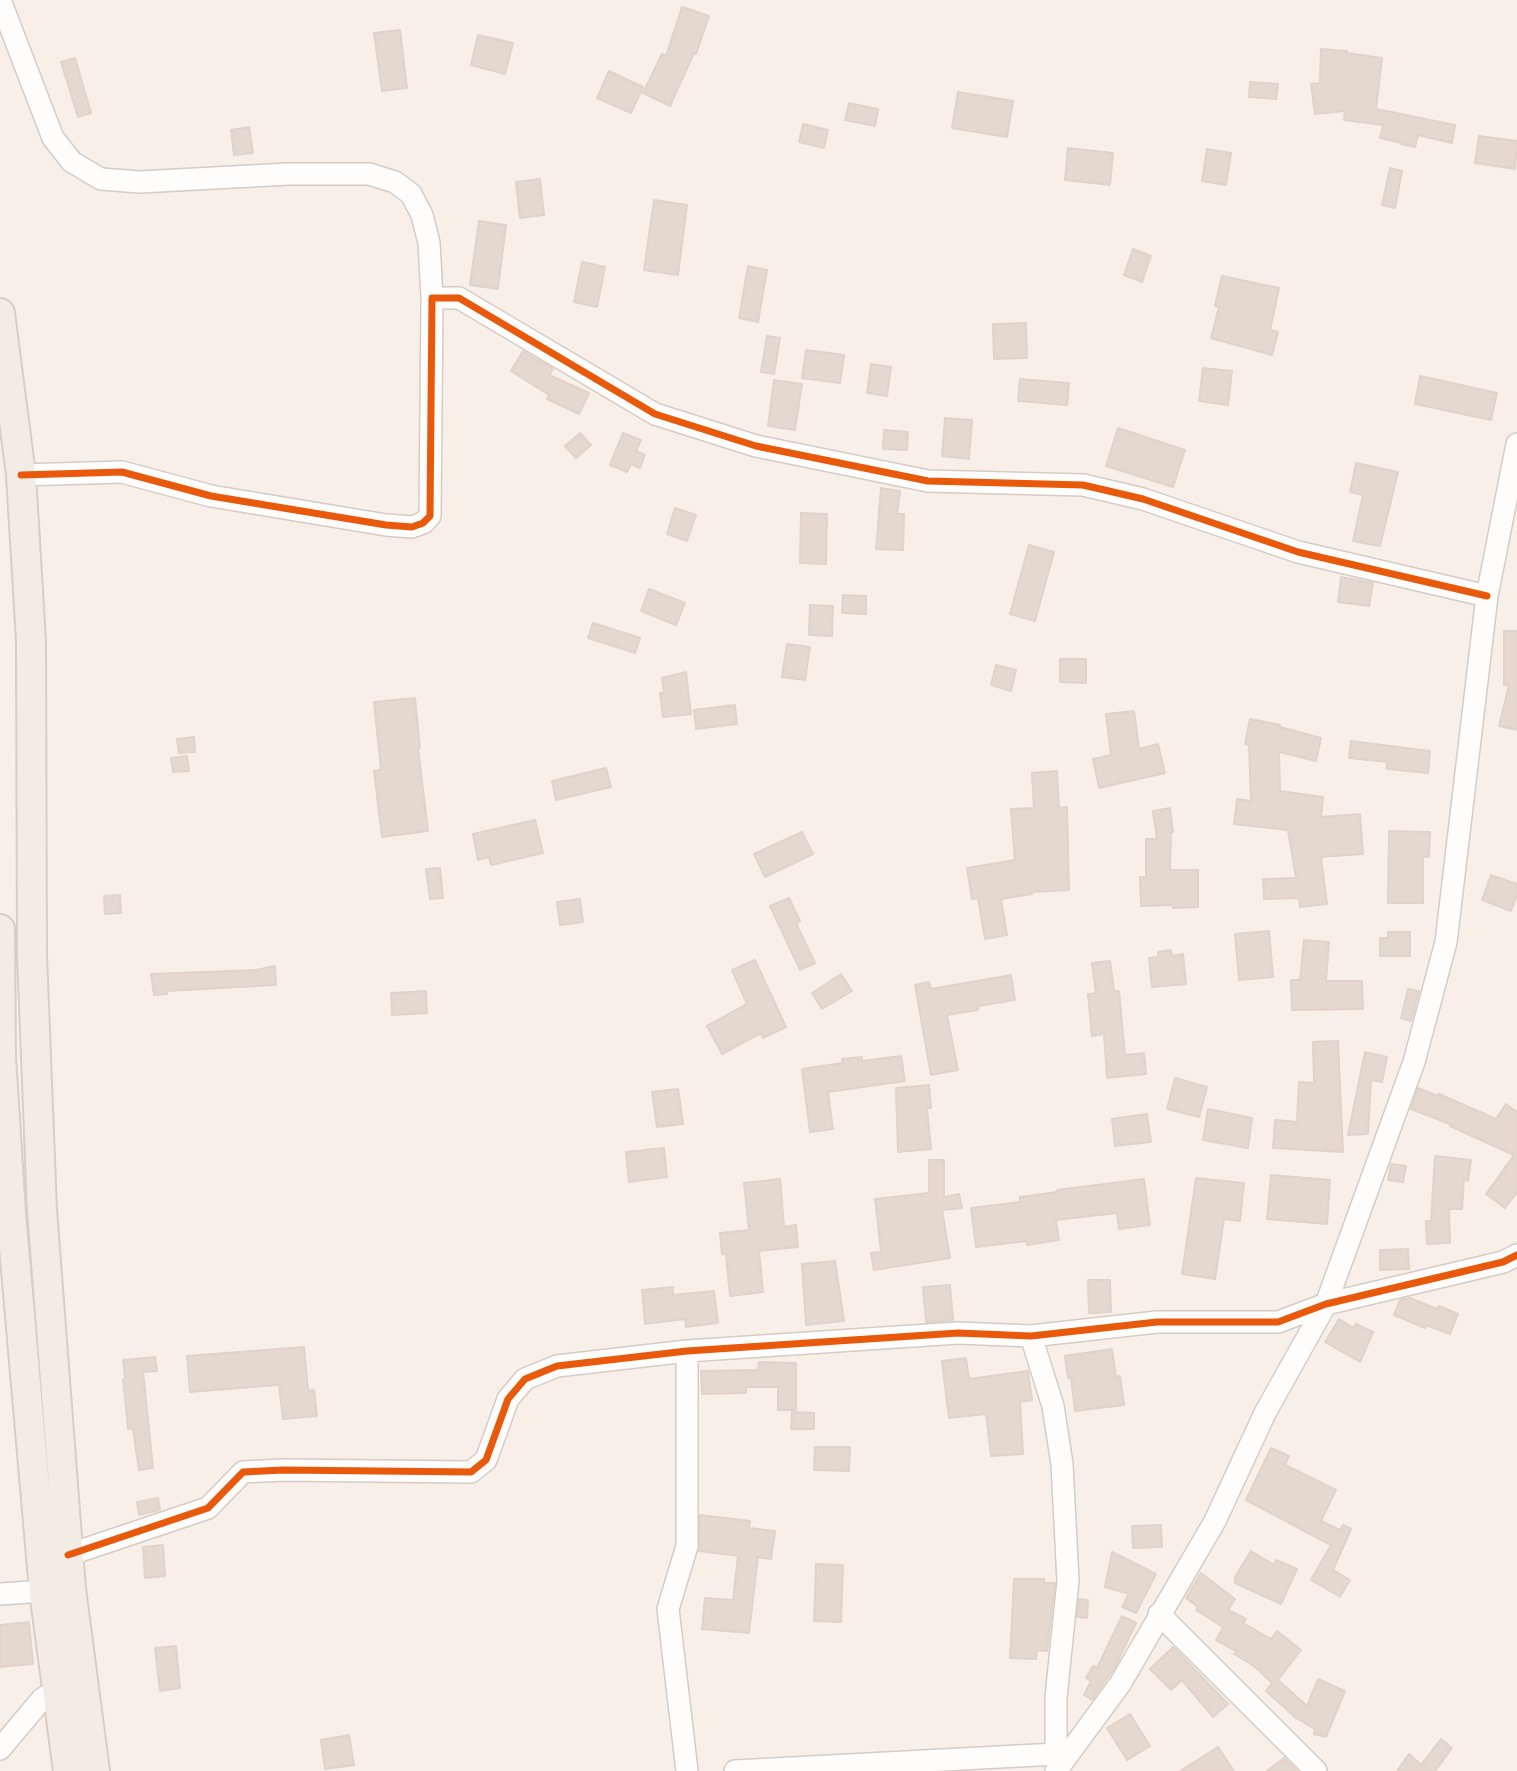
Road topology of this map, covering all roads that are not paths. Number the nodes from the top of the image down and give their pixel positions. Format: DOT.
graph roads {
  1 [pos="0,0"];
  2 [pos="432,298"];
  3 [pos="0,313"];
  4 [pos="1517,444"];
  5 [pos="22,475"];
  6 [pos="1509,531"];
  7 [pos="1487,596"];
  8 [pos="0,929"];
  9 [pos="1517,1255"];
  10 [pos="1326,1304"];
  11 [pos="1031,1336"];
  12 [pos="687,1350"];
  13 [pos="68,1555"];
  14 [pos="44,1591"];
  15 [pos="0,1594"];
  16 [pos="1159,1614"];
  17 [pos="58,1690"];
  18 [pos="0,1749"];
  19 [pos="1057,1766"];
  20 [pos="68,1771"];
  21 [pos="95,1771"];
  22 [pos="687,1771"];
  23 [pos="735,1771"];
  24 [pos="1316,1771"];
  1 -- 2 [label="street"];
  2 -- 5 [label="street"];
  2 -- 7 [label="street"];
  3 -- 5 [label="main road"];
  4 -- 6 [label="street"];
  5 -- 13 [label="main road"];
  6 -- 7 [label="street"];
  7 -- 10 [label="street"];
  8 -- 14 [label="main road"];
  9 -- 10 [label="street"];
  10 -- 11 [label="street"];
  10 -- 16 [label="street"];
  11 -- 12 [label="street"];
  11 -- 19 [label="street"];
  12 -- 13 [label="street"];
  12 -- 22 [label="street"];
  13 -- 21 [label="main road"];
  14 -- 15 [label="street"];
  14 -- 17 [label="main road"];
  16 -- 19 [label="street"];
  16 -- 24 [label="street"];
  17 -- 18 [label="street"];
  17 -- 20 [label="main road"];
  19 -- 23 [label="street"];
}
